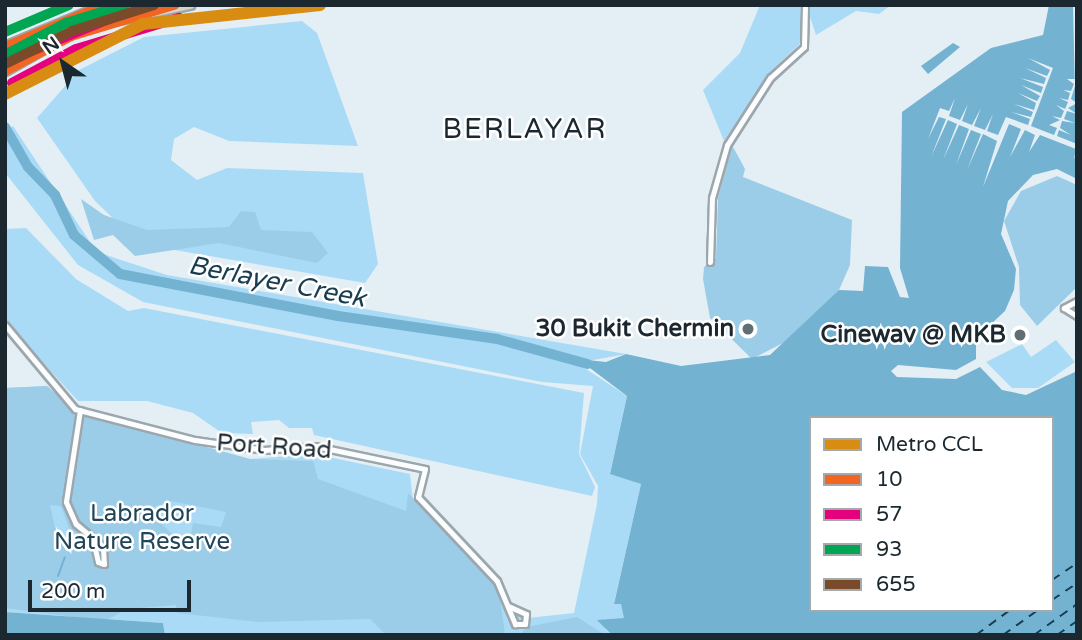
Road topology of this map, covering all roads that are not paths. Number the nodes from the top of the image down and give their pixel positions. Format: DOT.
graph roads {
  1 [pos="106,5"];
  2 [pos="114,5"];
  3 [pos="155,5"];
  4 [pos="174,5"];
  5 [pos="190,5"];
  6 [pos="805,5"];
  7 [pos="111,21"];
  8 [pos="45,26"];
  9 [pos="49,46"];
  10 [pos="5,49"];
  11 [pos="5,64"];
  12 [pos="5,71"];
  13 [pos="710,262"];
  14 [pos="1077,301"];
  15 [pos="1077,316"];
  16 [pos="5,326"];
  17 [pos="80,410"];
  18 [pos="93,540"];
  19 [pos="508,606"];
  20 [pos="520,612"];
  21 [pos="513,620"];
  1 -- 8 [label="main road"];
  2 -- 10 [label="highway, bridge"];
  3 -- 11 [label="highway, bridge"];
  4 -- 7 [label="main road"];
  5 -- 7 [label="highway"];
  6 -- 13 [label="street"];
  7 -- 9 [label="main road"];
  8 -- 9 [label="main road"];
  8 -- 10 [label="main road"];
  9 -- 12 [label="main road"];
  14 -- 15 [label="street"];
  16 -- 17 [label="street"];
  17 -- 18 [label="street"];
  17 -- 19 [label="street, Port Road"];
  19 -- 20 [label="street"];
  19 -- 21 [label="street, Port Road"];
  20 -- 21 [label="street"];
  20 -- 21 [label="street"];
}
